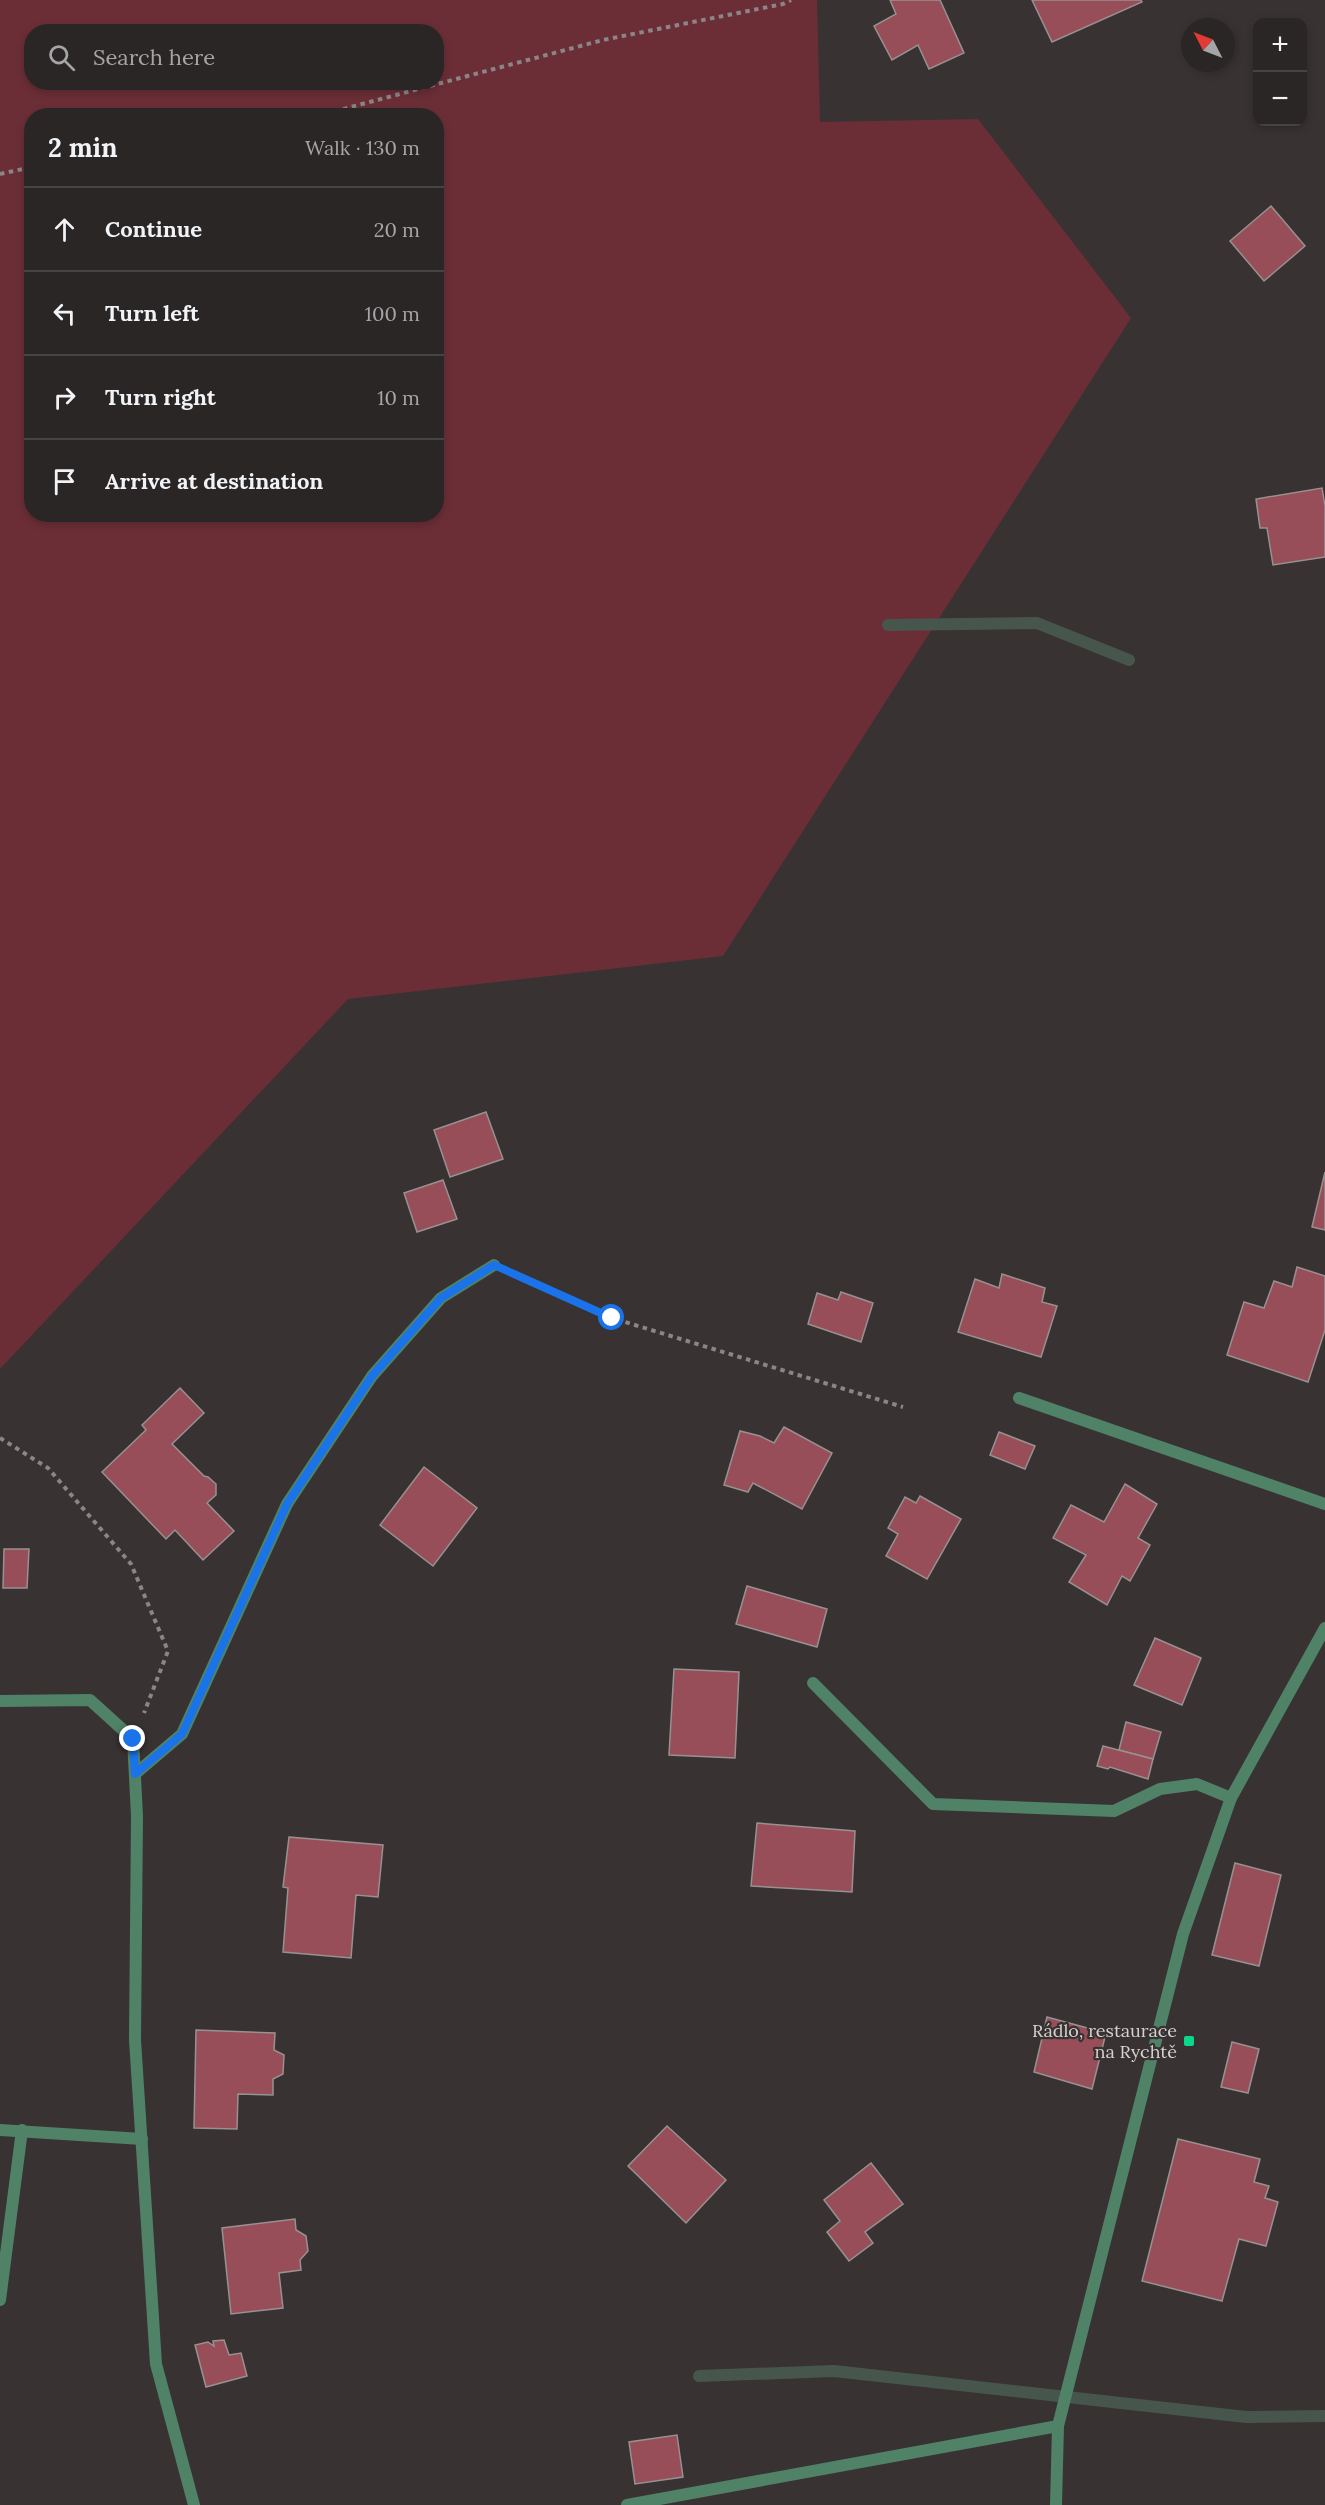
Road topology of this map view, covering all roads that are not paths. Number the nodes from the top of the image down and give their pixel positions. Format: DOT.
graph roads {
  1 [pos="494,1265"];
  2 [pos="1019,1398"];
  3 [pos="1325,1504"];
  4 [pos="1325,1628"];
  5 [pos="813,1683"];
  6 [pos="0,1701"];
  7 [pos="135,1774"];
  8 [pos="1232,1798"];
  9 [pos="0,2130"];
  10 [pos="22,2130"];
  11 [pos="142,2139"];
  12 [pos="0,2300"];
  13 [pos="1058,2426"];
  14 [pos="194,2505"];
  15 [pos="627,2505"];
  16 [pos="1056,2505"];
  1 -- 7 [label="street"];
  2 -- 3 [label="street"];
  4 -- 8 [label="street"];
  5 -- 8 [label="street"];
  6 -- 7 [label="street"];
  7 -- 11 [label="street"];
  8 -- 13 [label="street"];
  9 -- 10 [label="street"];
  10 -- 11 [label="street"];
  10 -- 12 [label="street"];
  11 -- 14 [label="street"];
  13 -- 15 [label="street"];
  13 -- 16 [label="street"];
}
